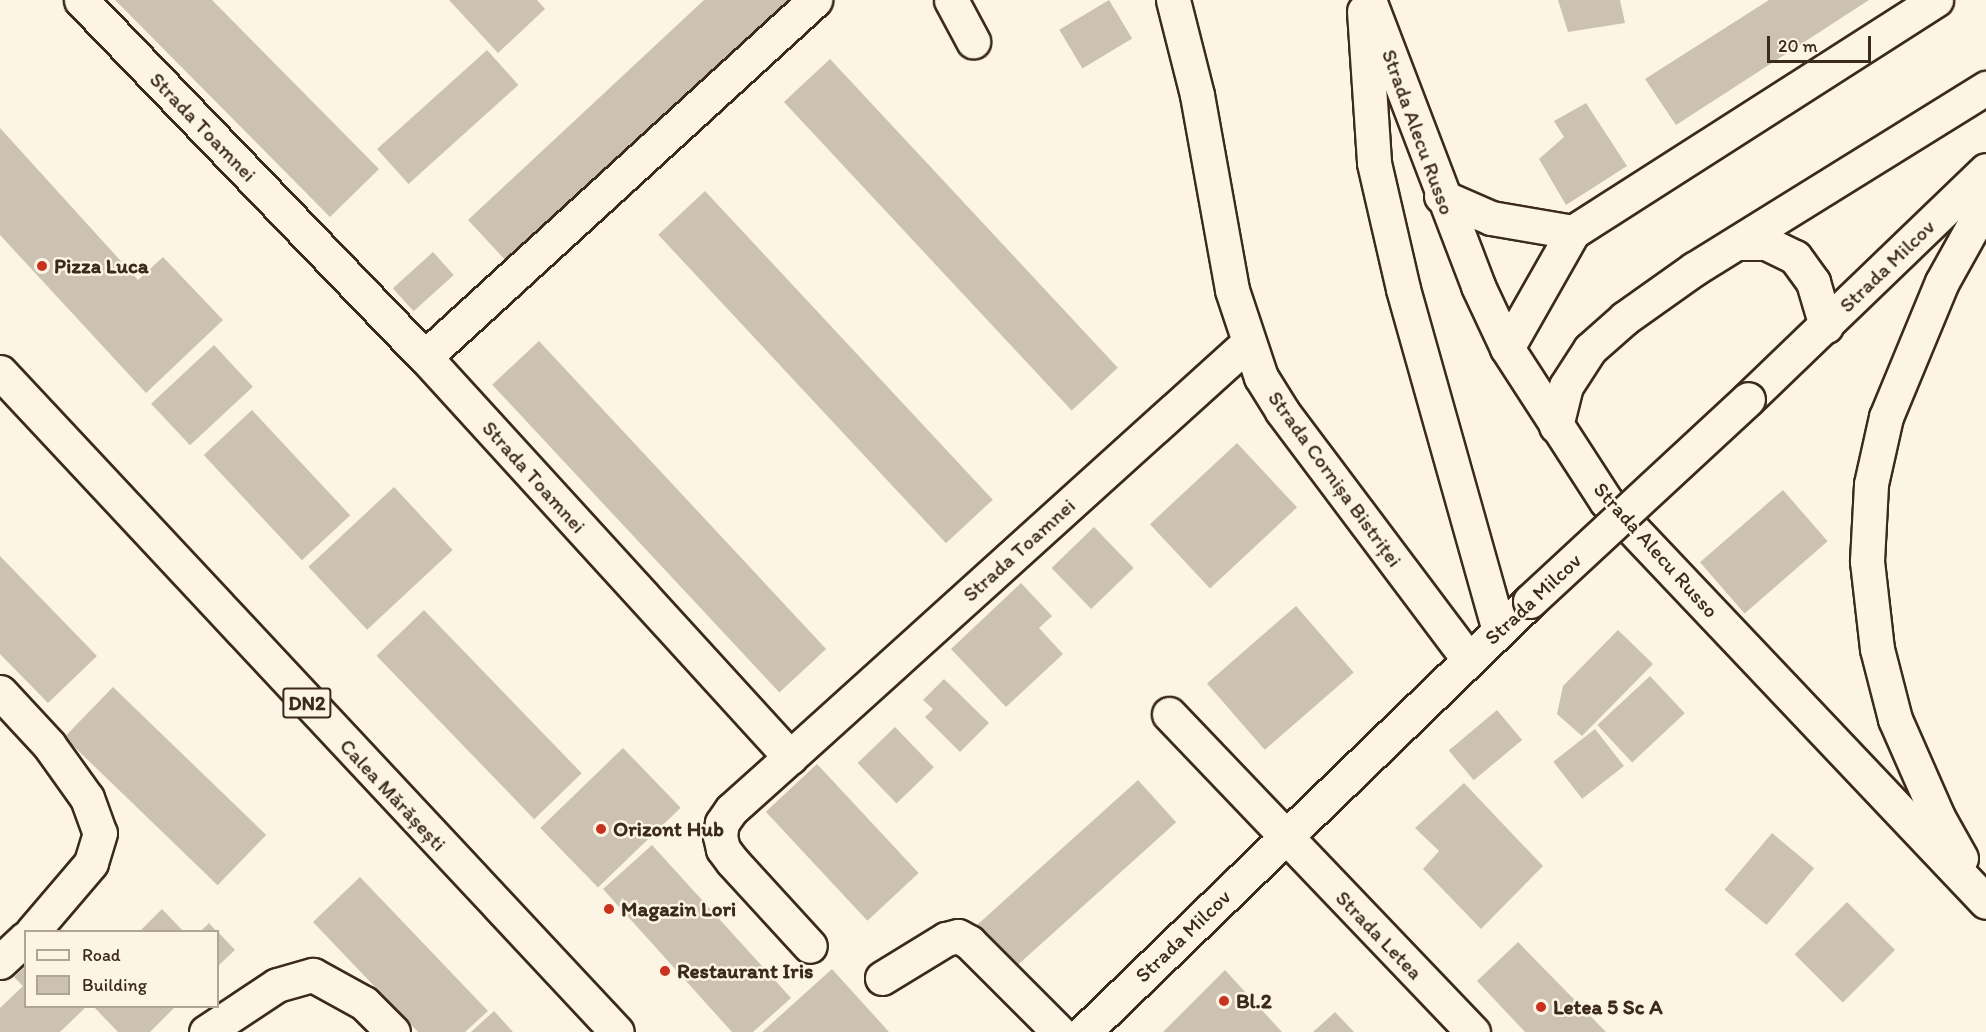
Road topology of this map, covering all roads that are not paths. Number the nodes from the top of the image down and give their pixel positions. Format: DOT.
graph roads {
  1 [pos="81,0"];
  2 [pos="815,0"];
  3 [pos="951,0"];
  4 [pos="1173,0"];
  5 [pos="1364,0"];
  6 [pos="1369,0"];
  7 [pos="1936,0"];
  8 [pos="973,41"];
  9 [pos="1986,88"];
  10 [pos="1986,170"];
  11 [pos="1441,196"];
  12 [pos="1986,203"];
  13 [pos="1573,232"];
  14 [pos="1741,243"];
  15 [pos="1826,326"];
  16 [pos="1248,343"];
  17 [pos="1507,348"];
  18 [pos="425,357"];
  19 [pos="0,372"];
  20 [pos="1556,426"];
  21 [pos="1499,631"];
  22 [pos="1469,660"];
  23 [pos="0,692"];
  24 [pos="1169,714"];
  25 [pos="790,757"];
  26 [pos="1285,838"];
  27 [pos="1986,902"];
  28 [pos="34,930"];
  29 [pos="24,940"];
  30 [pos="810,946"];
  31 [pos="0,962"];
  32 [pos="882,978"];
  33 [pos="206,1032"];
  34 [pos="393,1032"];
  35 [pos="617,1032"];
  36 [pos="1059,1032"];
  37 [pos="1084,1032"];
  38 [pos="1473,1032"];
  1 -- 18 [label="street, Strada Toamnei"];
  2 -- 18 [label="street"];
  3 -- 8 [label="street"];
  4 -- 16 [label="street, Strada Cornișa Bistriței"];
  5 -- 21 [label="street, Strada Alecu Russo"];
  6 -- 11 [label="street, Strada Alecu Russo"];
  7 -- 13 [label="street"];
  9 -- 14 [label="street"];
  10 -- 15 [label="street, Strada Milcov"];
  11 -- 13 [label="street"];
  11 -- 17 [label="street, Strada Alecu Russo"];
  12 -- 27 [label="street"];
  13 -- 17 [label="street"];
  14 -- 15 [label="street"];
  14 -- 20 [label="street"];
  15 -- 21 [label="street, Strada Milcov, bridge"];
  16 -- 22 [label="street, Strada Cornișa Bistriței"];
  16 -- 25 [label="street, Strada Toamnei"];
  17 -- 20 [label="street, Strada Alecu Russo"];
  18 -- 25 [label="street, Strada Toamnei"];
  19 -- 35 [label="street, Calea Mărășești / DN2"];
  20 -- 27 [label="street, Strada Alecu Russo"];
  21 -- 22 [label="street, Strada Milcov"];
  22 -- 26 [label="street, Strada Milcov"];
  23 -- 28 [label="street"];
  24 -- 26 [label="street, Strada Letea"];
  25 -- 30 [label="street, Strada Toamnei"];
  26 -- 37 [label="street, Strada Milcov"];
  26 -- 38 [label="street, Strada Letea"];
  29 -- 31 [label="street"];
  32 -- 36 [label="street"];
  33 -- 34 [label="street"];
}
